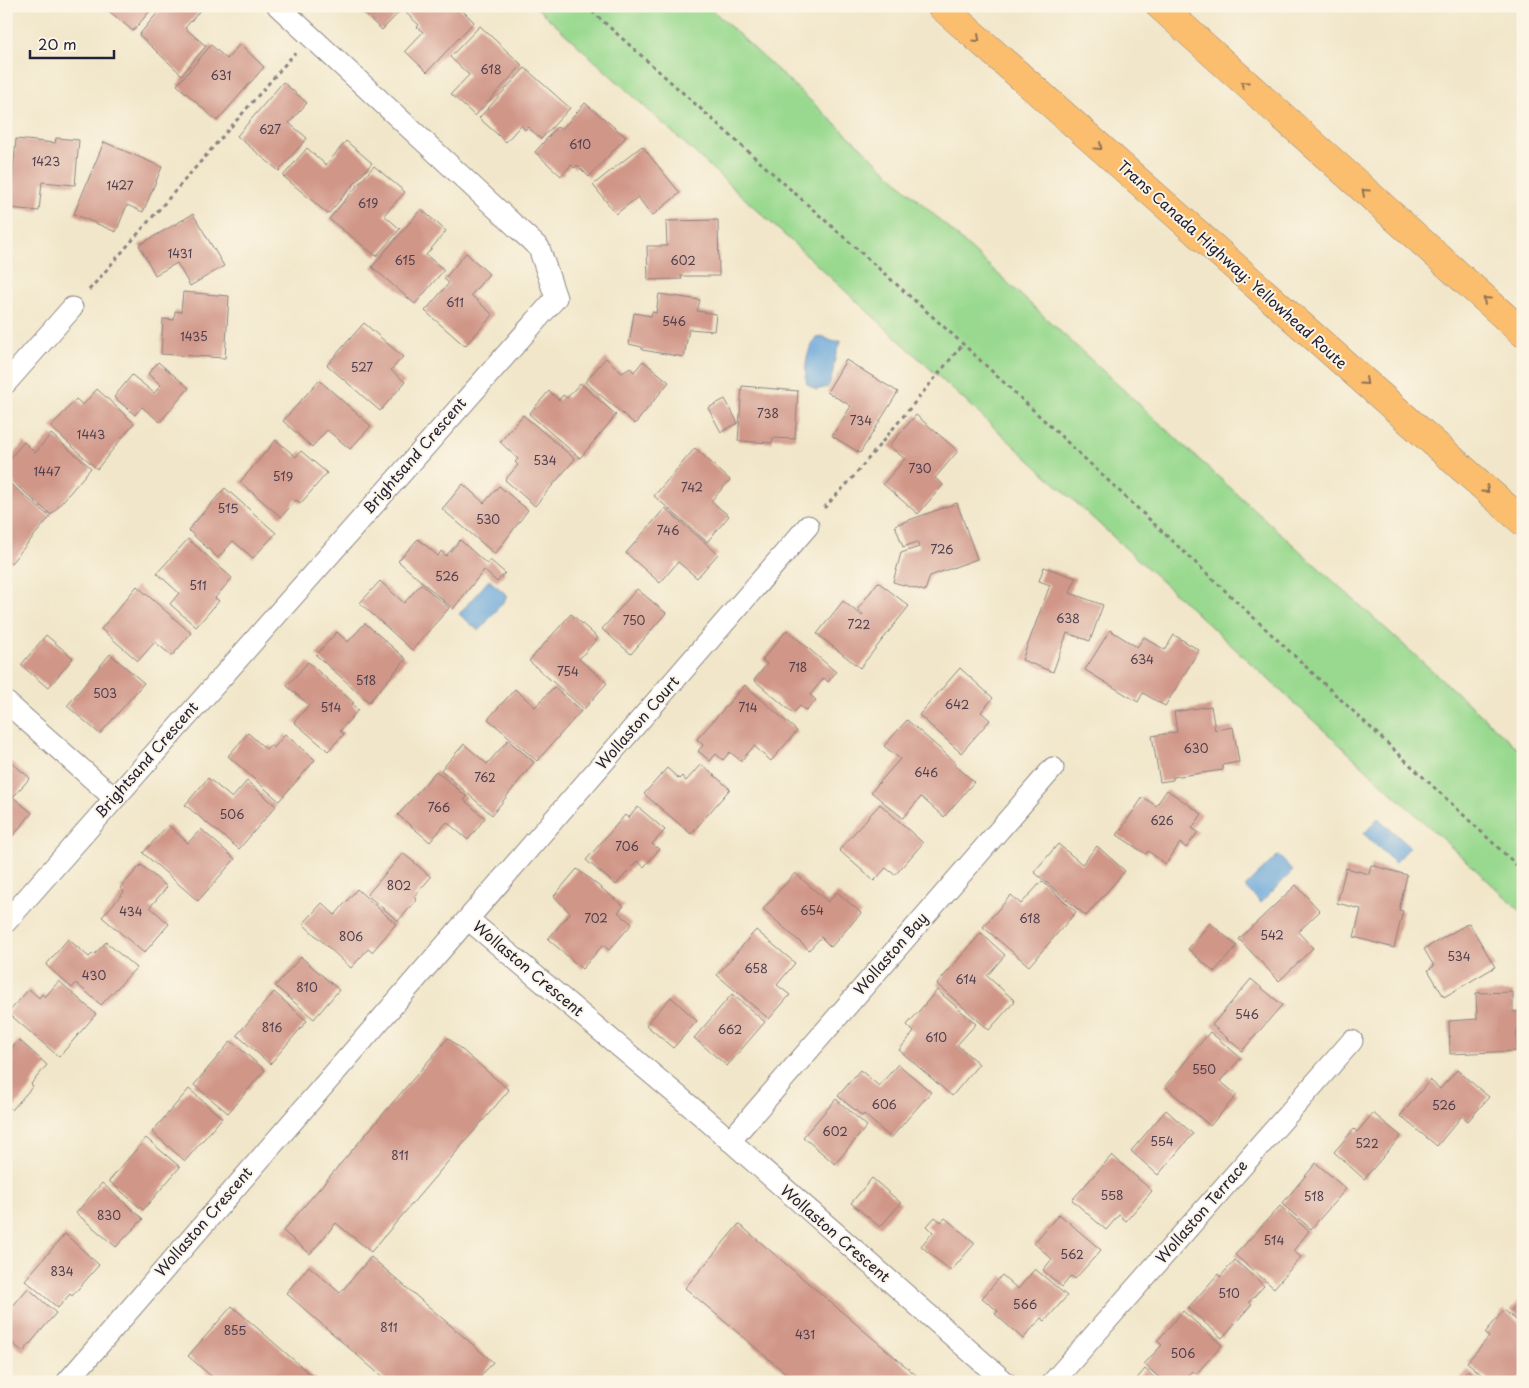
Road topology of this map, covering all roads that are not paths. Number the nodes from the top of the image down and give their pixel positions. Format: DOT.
graph roads {
  1 [pos="278,6"];
  2 [pos="941,6"];
  3 [pos="1160,6"];
  4 [pos="72,308"];
  5 [pos="1523,333"];
  6 [pos="6,383"];
  7 [pos="1523,522"];
  8 [pos="808,526"];
  9 [pos="6,702"];
  10 [pos="1053,768"];
  11 [pos="114,798"];
  12 [pos="469,920"];
  13 [pos="6,922"];
  14 [pos="1352,1042"];
  15 [pos="730,1140"];
  16 [pos="67,1382"];
  17 [pos="1005,1382"];
  18 [pos="1053,1382"];
  1 -- 11 [label="street, Brightsand Crescent"];
  2 -- 7 [label="highway, Trans Canada Highway: Yellowhead Route, one-way"];
  5 -- 3 [label="highway, one-way"];
  4 -- 6 [label="street"];
  8 -- 12 [label="street, Wollaston Court"];
  9 -- 11 [label="street"];
  10 -- 15 [label="street, Wollaston Bay"];
  11 -- 13 [label="street, Brightsand Crescent"];
  12 -- 15 [label="street, Wollaston Crescent"];
  12 -- 16 [label="street, Wollaston Crescent"];
  14 -- 18 [label="street, Wollaston Terrace"];
  15 -- 17 [label="street, Wollaston Crescent"];
}
